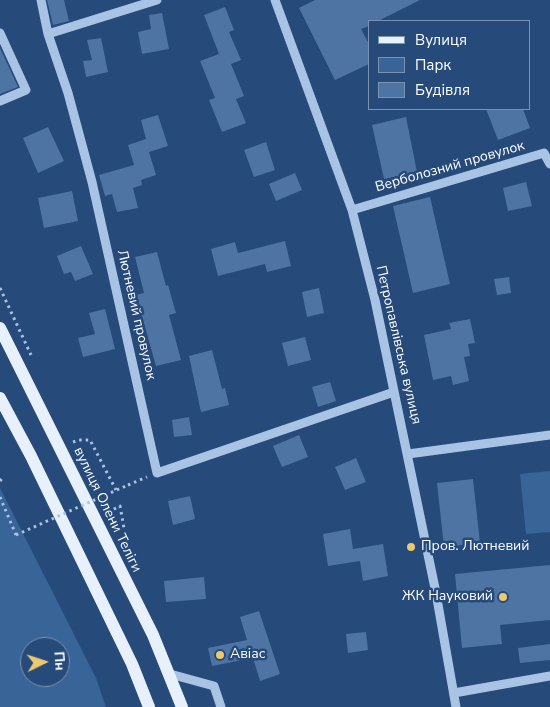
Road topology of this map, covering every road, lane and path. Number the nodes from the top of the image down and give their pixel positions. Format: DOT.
graph roads {
  1 [pos="41,0"];
  2 [pos="157,0"];
  3 [pos="276,0"];
  4 [pos="0,33"];
  5 [pos="48,34"];
  6 [pos="0,101"];
  7 [pos="550,164"];
  8 [pos="352,210"];
  9 [pos="0,288"];
  10 [pos="0,328"];
  11 [pos="35,362"];
  12 [pos="394,392"];
  13 [pos="0,398"];
  14 [pos="550,435"];
  15 [pos="79,440"];
  16 [pos="408,454"];
  17 [pos="157,473"];
  18 [pos="4,476"];
  19 [pos="0,481"];
  20 [pos="116,490"];
  21 [pos="0,497"];
  22 [pos="108,512"];
  23 [pos="129,558"];
  24 [pos="170,674"];
  25 [pos="550,676"];
  26 [pos="454,693"];
  27 [pos="149,707"];
  28 [pos="182,707"];
  29 [pos="221,707"];
  30 [pos="456,707"];
  1 -- 5 [label="street, Лютневий провулок"];
  2 -- 5 [label="street"];
  3 -- 8 [label="street, Петропавлівська вулиця"];
  4 -- 6 [label="street"];
  5 -- 17 [label="street, Лютневий провулок"];
  7 -- 8 [label="street, Верболозний провулок"];
  8 -- 12 [label="street, Петропавлівська вулиця"];
  9 -- 11 [label="path"];
  10 -- 24 [label="main road, вулиця Олени Теліги"];
  12 -- 16 [label="street, Петропавлівська вулиця"];
  12 -- 17 [label="street"];
  13 -- 27 [label="main road"];
  14 -- 16 [label="street"];
  15 -- 20 [label="path"];
  16 -- 26 [label="street, Петропавлівська вулиця"];
  17 -- 20 [label="path, bridge"];
  18 -- 19 [label="path"];
  20 -- 21 [label="path, bridge"];
  22 -- 23 [label="path"];
  24 -- 28 [label="main road, вулиця Олени Теліги"];
  24 -- 29 [label="street"];
  25 -- 26 [label="street"];
  26 -- 30 [label="street, Петропавлівська вулиця"];
}
